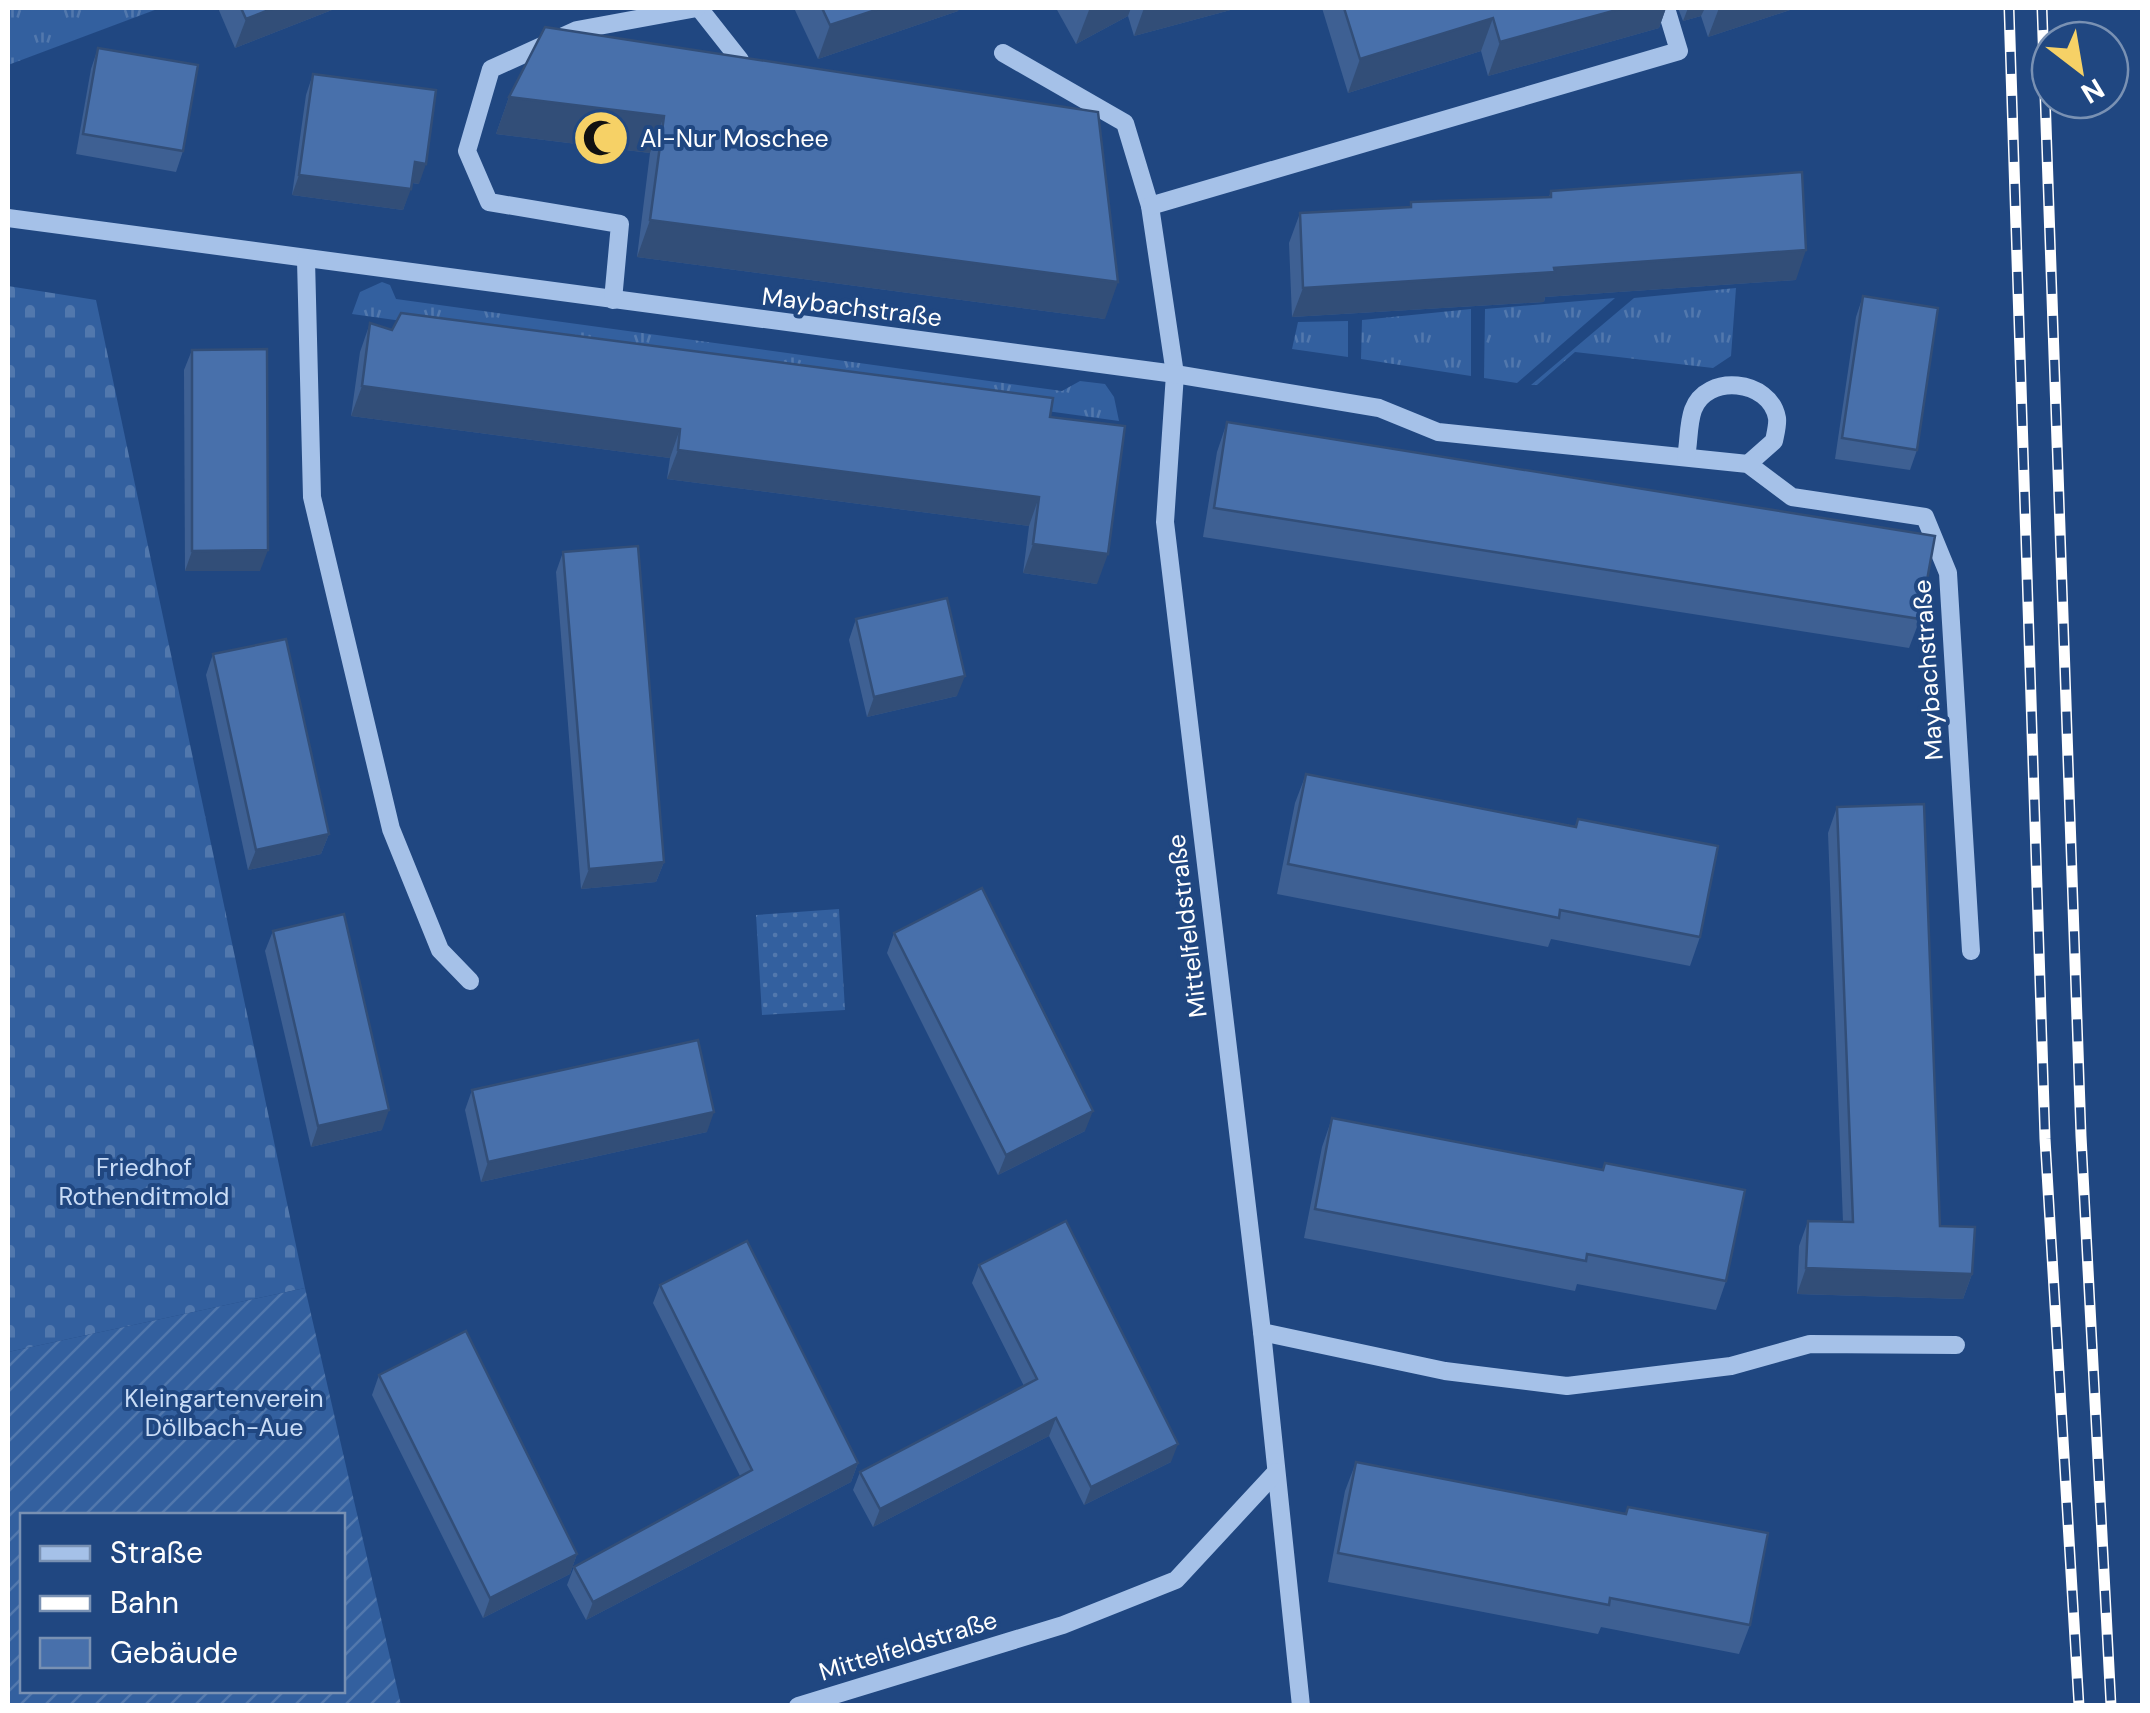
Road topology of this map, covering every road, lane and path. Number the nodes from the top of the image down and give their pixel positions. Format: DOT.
graph roads {
  1 [pos="698,8"];
  2 [pos="1666,8"];
  3 [pos="1003,53"];
  4 [pos="740,60"];
  5 [pos="1150,206"];
  6 [pos="8,218"];
  7 [pos="306,260"];
  8 [pos="613,300"];
  9 [pos="1175,374"];
  10 [pos="1686,457"];
  11 [pos="1748,464"];
  12 [pos="1971,951"];
  13 [pos="470,981"];
  14 [pos="1262,1332"];
  15 [pos="1956,1345"];
  16 [pos="1276,1472"];
  17 [pos="798,1706"];
  18 [pos="1300,1706"];
  1 -- 4 [label="street"];
  1 -- 8 [label="street"];
  2 -- 5 [label="street"];
  3 -- 5 [label="street, Mittelfeldstraße"];
  5 -- 9 [label="street, Mittelfeldstraße"];
  6 -- 7 [label="street, Maybachstraße"];
  7 -- 8 [label="street, Maybachstraße"];
  7 -- 13 [label="street"];
  8 -- 9 [label="street, Maybachstraße"];
  9 -- 10 [label="street, Maybachstraße"];
  9 -- 14 [label="street, Mittelfeldstraße"];
  10 -- 11 [label="street, Maybachstraße"];
  10 -- 11 [label="street"];
  11 -- 12 [label="street, Maybachstraße"];
  14 -- 15 [label="street"];
  14 -- 16 [label="street, Mittelfeldstraße"];
  16 -- 17 [label="street, Mittelfeldstraße"];
  16 -- 18 [label="street, Mittelfeldstraße"];
}
